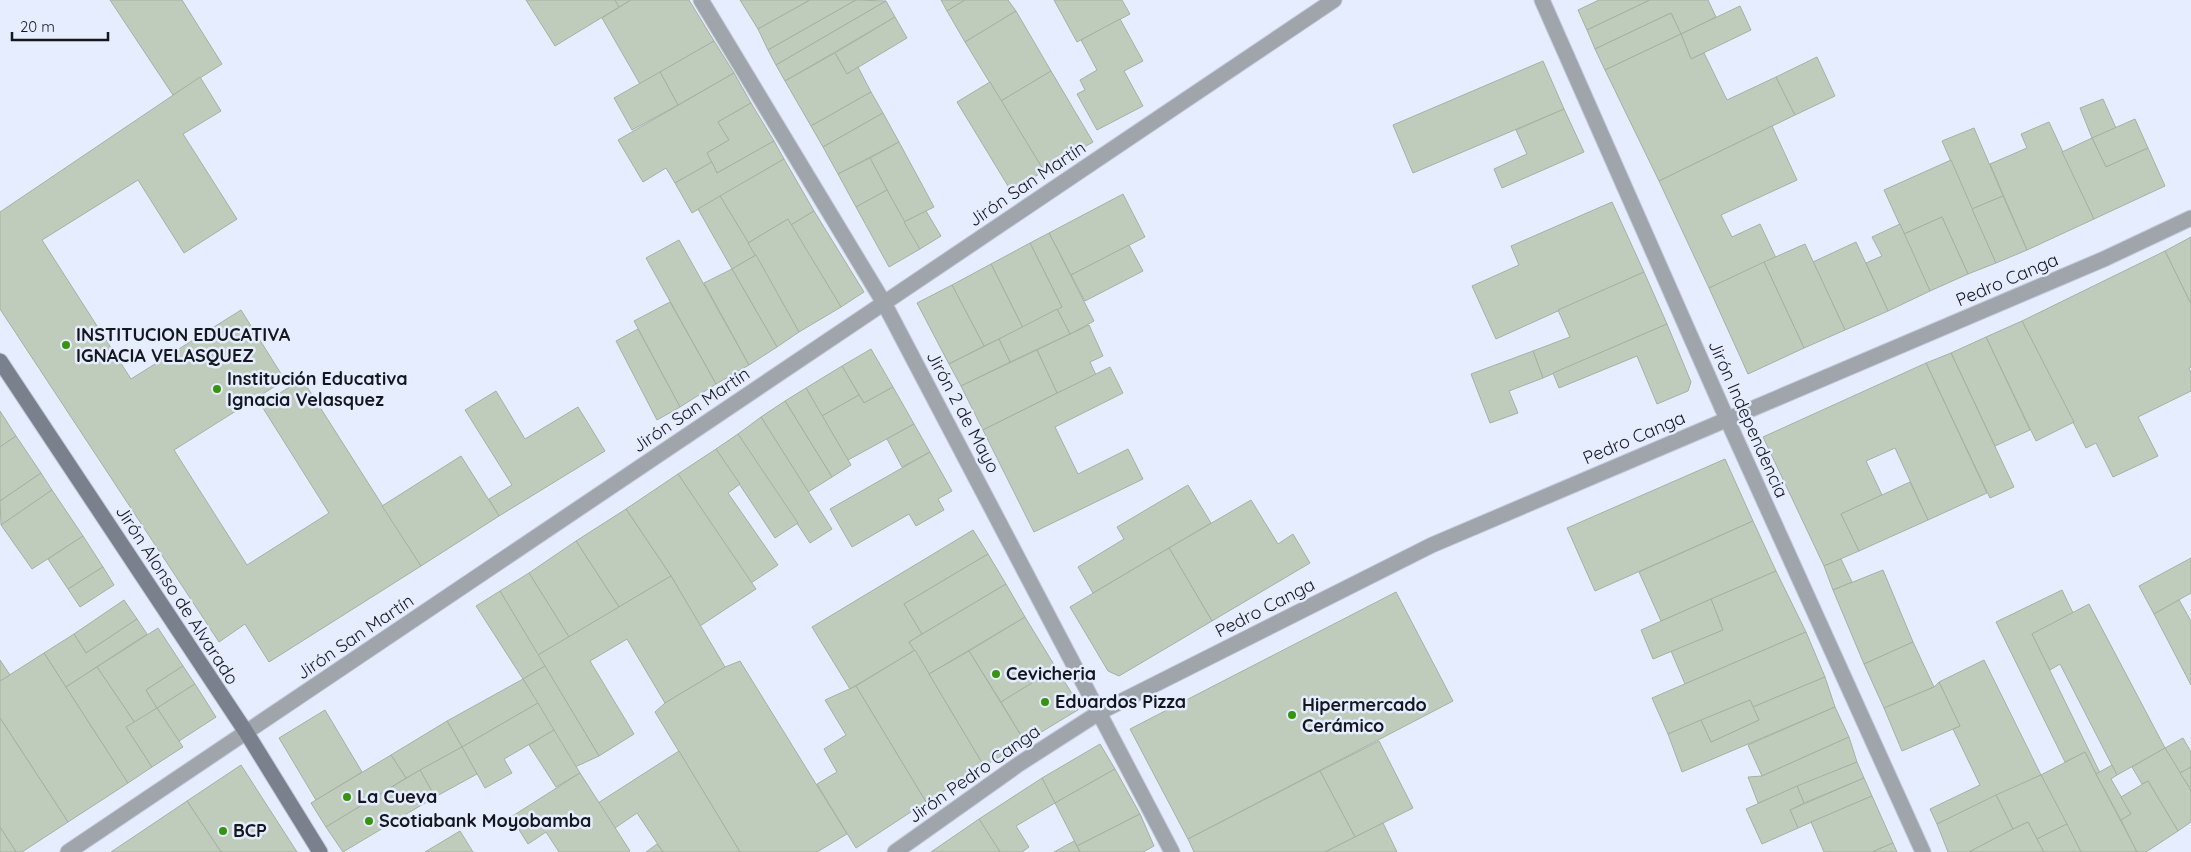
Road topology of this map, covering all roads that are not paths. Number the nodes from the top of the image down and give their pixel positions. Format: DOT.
graph roads {
  1 [pos="701,0"];
  2 [pos="1334,0"];
  3 [pos="1542,0"];
  4 [pos="2191,218"];
  5 [pos="884,303"];
  6 [pos="0,360"];
  7 [pos="1727,418"];
  8 [pos="1100,712"];
  9 [pos="246,732"];
  10 [pos="68,852"];
  11 [pos="320,852"];
  12 [pos="895,852"];
  13 [pos="1172,852"];
  14 [pos="1922,852"];
  1 -- 5 [label="street, Jirón 2 de Mayo"];
  2 -- 5 [label="street, Jirón San Martín"];
  3 -- 7 [label="street, Jirón Independencia"];
  4 -- 7 [label="street, Pedro Canga"];
  5 -- 8 [label="street, Jirón 2 de Mayo"];
  5 -- 9 [label="street, Jirón San Martín"];
  6 -- 9 [label="main road, Jirón Alonso de Alvarado"];
  7 -- 8 [label="street, Pedro Canga"];
  7 -- 14 [label="street, Jirón Independencia"];
  8 -- 12 [label="street, Jirón Pedro Canga"];
  8 -- 13 [label="street, Jirón 2 de Mayo"];
  9 -- 10 [label="street, Jirón San Martín"];
  9 -- 11 [label="main road, Jirón Alonso de Alvarado"];
}
